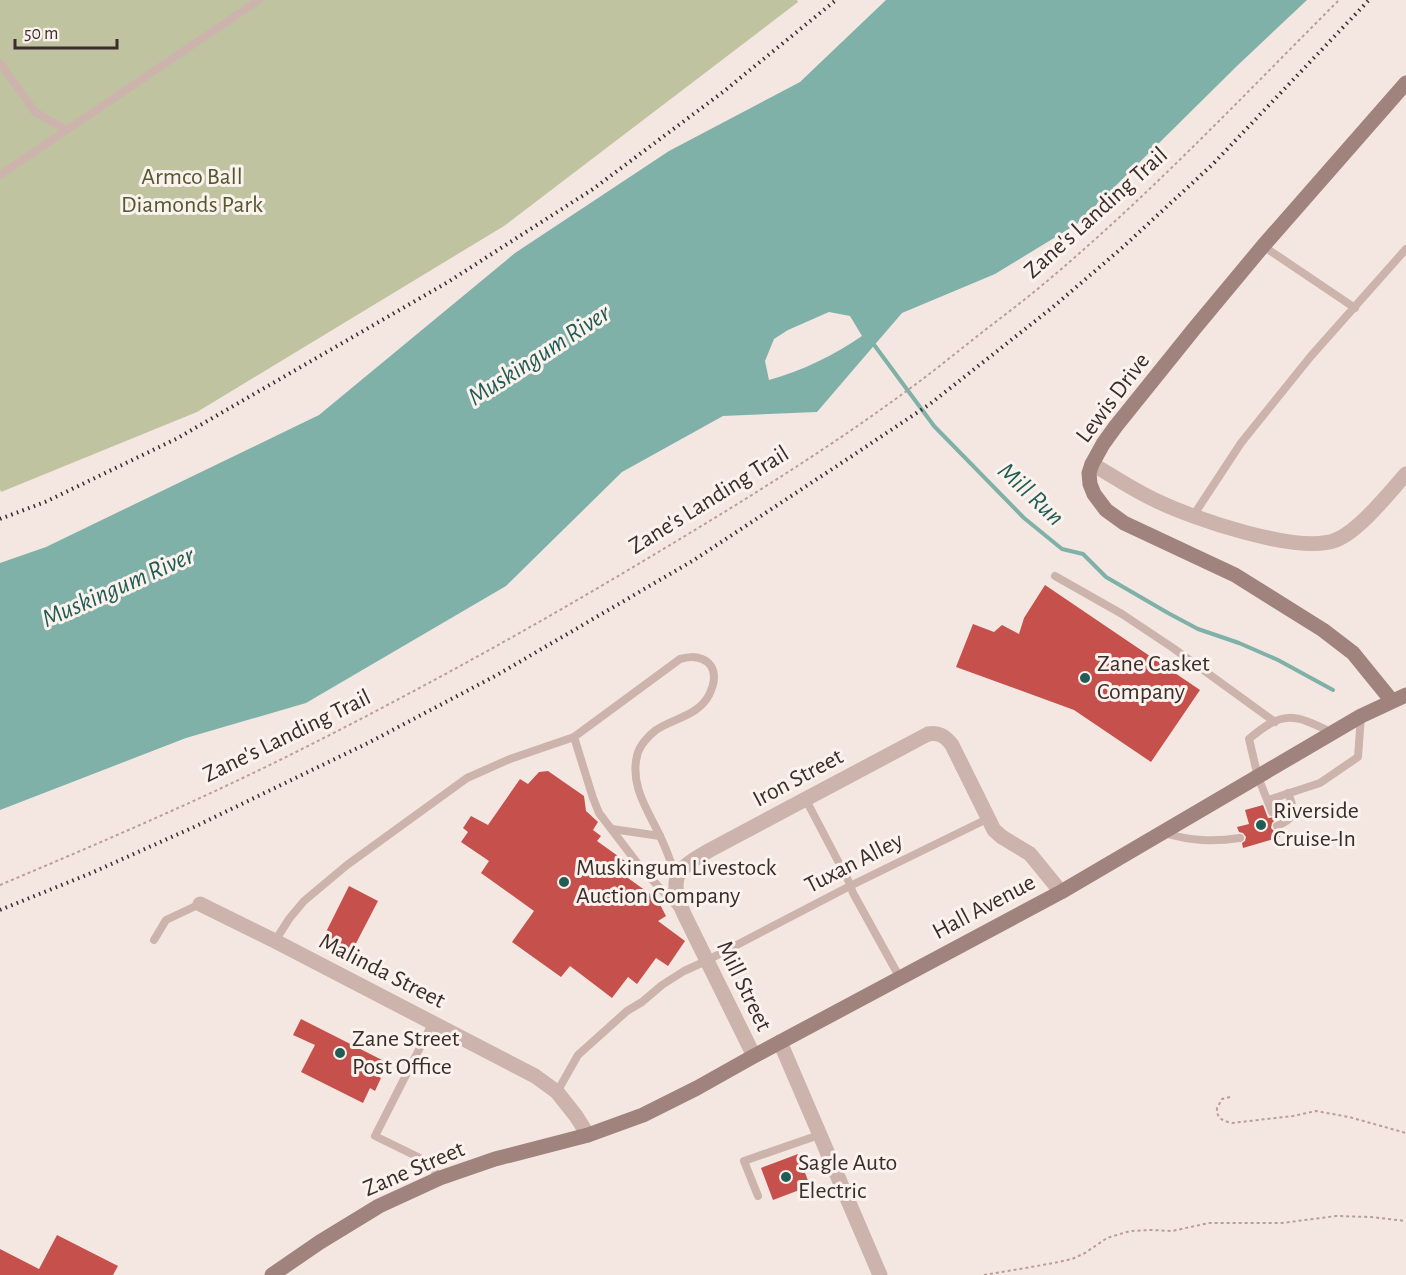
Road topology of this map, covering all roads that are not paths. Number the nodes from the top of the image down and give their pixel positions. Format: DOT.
graph roads {
  1 [pos="259,0"];
  2 [pos="0,63"];
  3 [pos="1406,83"];
  4 [pos="66,130"];
  5 [pos="0,175"];
  6 [pos="1263,246"];
  7 [pos="1406,249"];
  8 [pos="1355,308"];
  9 [pos="1092,464"];
  10 [pos="1406,474"];
  11 [pos="1193,516"];
  12 [pos="1055,576"];
  13 [pos="1399,698"];
  14 [pos="1361,716"];
  15 [pos="1275,722"];
  16 [pos="1332,733"];
  17 [pos="574,737"];
  18 [pos="1258,777"];
  19 [pos="1288,793"];
  20 [pos="806,800"];
  21 [pos="1268,800"];
  22 [pos="1272,812"];
  23 [pos="987,819"];
  24 [pos="1277,826"];
  25 [pos="612,829"];
  26 [pos="1163,833"];
  27 [pos="660,836"];
  28 [pos="1240,838"];
  29 [pos="679,874"];
  30 [pos="850,886"];
  31 [pos="1061,892"];
  32 [pos="200,904"];
  33 [pos="684,914"];
  34 [pos="154,940"];
  35 [pos="275,941"];
  36 [pos="706,961"];
  37 [pos="900,978"];
  38 [pos="433,1022"];
  39 [pos="780,1042"];
  40 [pos="754,1056"];
  41 [pos="557,1092"];
  42 [pos="588,1135"];
  43 [pos="819,1135"];
  44 [pos="440,1178"];
  45 [pos="758,1196"];
  46 [pos="272,1275"];
  47 [pos="880,1275"];
  1 -- 4 [label="lane"];
  2 -- 4 [label="lane"];
  3 -- 6 [label="main road, Lewis Drive"];
  4 -- 5 [label="lane"];
  6 -- 8 [label="lane"];
  6 -- 9 [label="main road, Lewis Drive"];
  7 -- 8 [label="lane"];
  8 -- 11 [label="lane"];
  9 -- 11 [label="street"];
  9 -- 13 [label="main road, Lewis Drive"];
  10 -- 11 [label="street"];
  12 -- 15 [label="lane"];
  13 -- 14 [label="main road, Hall Avenue"];
  14 -- 16 [label="main road, Hall Avenue"];
  14 -- 19 [label="lane"];
  15 -- 16 [label="lane"];
  15 -- 18 [label="lane"];
  16 -- 18 [label="main road, Hall Avenue"];
  17 -- 25 [label="lane"];
  17 -- 27 [label="lane"];
  17 -- 35 [label="lane"];
  18 -- 21 [label="lane"];
  18 -- 26 [label="main road, Hall Avenue"];
  19 -- 21 [label="lane"];
  19 -- 24 [label="lane"];
  20 -- 23 [label="street, Iron Street"];
  20 -- 29 [label="street, Iron Street"];
  20 -- 30 [label="lane"];
  21 -- 22 [label="lane"];
  23 -- 30 [label="lane, Tuxan Alley"];
  23 -- 31 [label="street"];
  25 -- 27 [label="lane"];
  25 -- 33 [label="lane"];
  26 -- 28 [label="lane"];
  26 -- 31 [label="main road, Hall Avenue"];
  27 -- 29 [label="lane"];
  29 -- 33 [label="street, Mill Street"];
  30 -- 36 [label="lane, Tuxan Alley"];
  30 -- 37 [label="lane"];
  31 -- 37 [label="main road, Hall Avenue"];
  32 -- 34 [label="lane"];
  32 -- 35 [label="street, Malinda Street"];
  33 -- 36 [label="street, Mill Street"];
  35 -- 38 [label="street, Malinda Street"];
  36 -- 40 [label="street, Mill Street"];
  36 -- 41 [label="lane, Tuxan Alley"];
  37 -- 39 [label="main road, Hall Avenue"];
  38 -- 41 [label="street, Malinda Street"];
  38 -- 44 [label="lane"];
  39 -- 40 [label="main road, Hall Avenue"];
  39 -- 43 [label="street"];
  40 -- 42 [label="main road, Hall Avenue"];
  41 -- 42 [label="street, Malinda Street"];
  42 -- 44 [label="main road, Zane Street"];
  43 -- 45 [label="lane"];
  43 -- 47 [label="street"];
  44 -- 46 [label="main road, Zane Street"];
}
